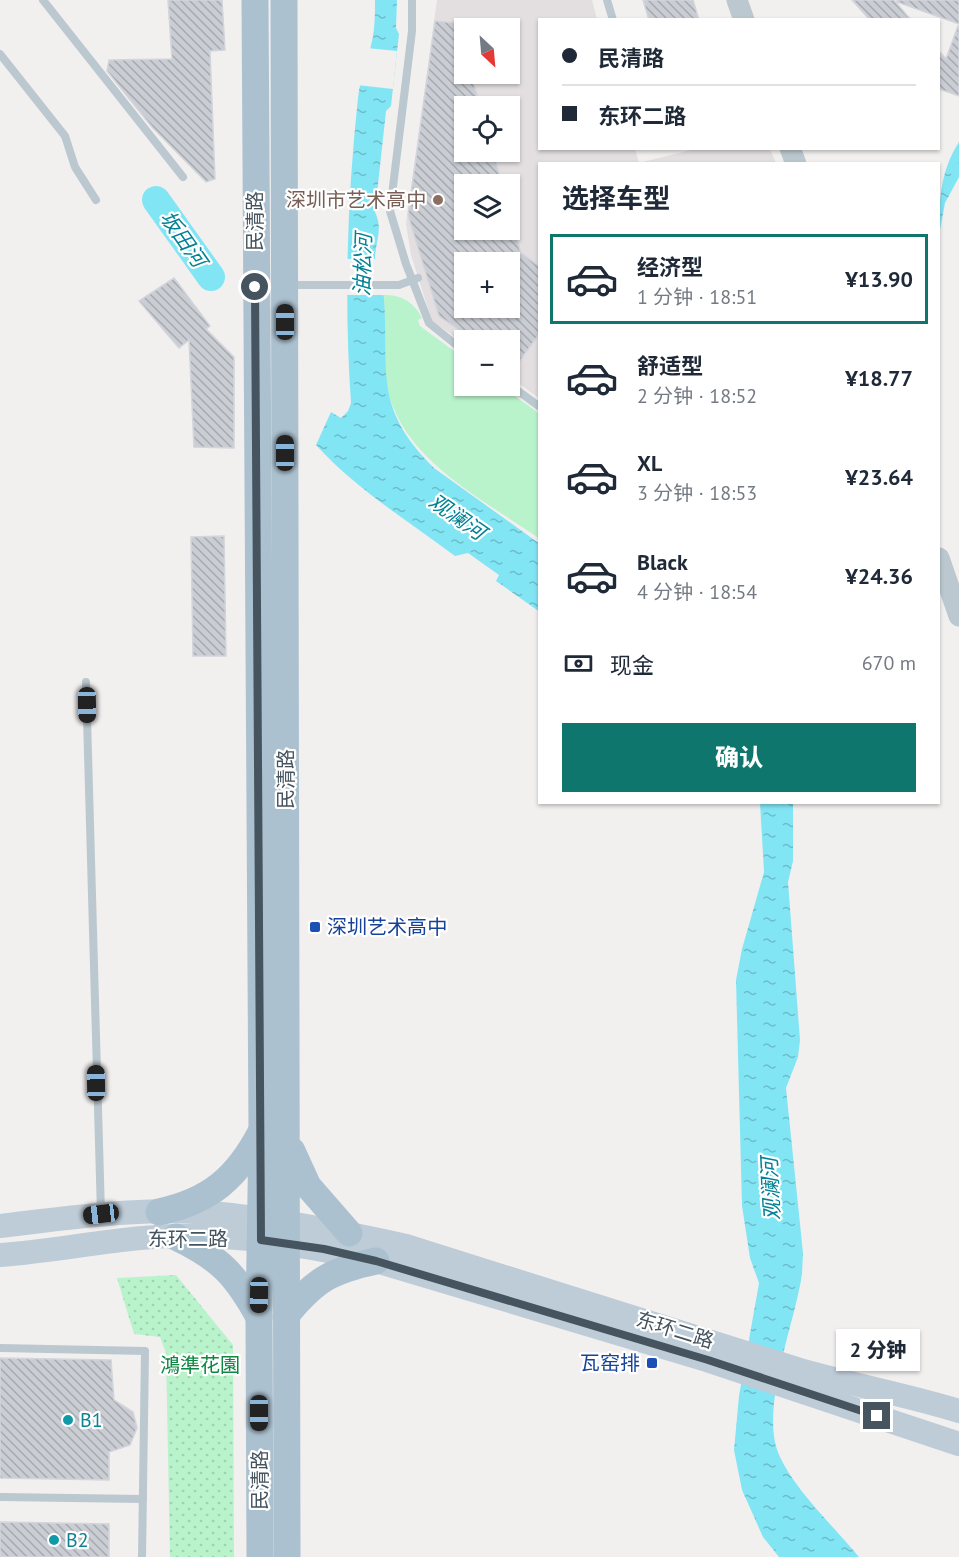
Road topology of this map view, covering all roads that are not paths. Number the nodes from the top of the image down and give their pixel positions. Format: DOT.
graph roads {
  1 [pos="43,0"];
  2 [pos="255,0"];
  3 [pos="284,0"];
  4 [pos="412,0"];
  5 [pos="607,0"];
  6 [pos="737,0"];
  7 [pos="612,18"];
  8 [pos="743,18"];
  9 [pos="0,54"];
  10 [pos="183,177"];
  11 [pos="96,200"];
  12 [pos="415,279"];
  13 [pos="285,285"];
  14 [pos="454,344"];
  15 [pos="520,392"];
  16 [pos="538,406"];
  17 [pos="940,561"];
  18 [pos="959,616"];
  19 [pos="86,682"];
  20 [pos="262,1131"];
  21 [pos="287,1137"];
  22 [pos="159,1212"];
  23 [pos="101,1214"];
  24 [pos="0,1226"];
  25 [pos="260,1230"];
  26 [pos="288,1233"];
  27 [pos="349,1233"];
  28 [pos="176,1237"];
  29 [pos="0,1255"];
  30 [pos="376,1261"];
  31 [pos="288,1313"];
  32 [pos="259,1318"];
  33 [pos="0,1348"];
  34 [pos="710,1351"];
  35 [pos="797,1379"];
  36 [pos="959,1411"];
  37 [pos="959,1444"];
  38 [pos="0,1497"];
  39 [pos="142,1499"];
  40 [pos="142,1557"];
  41 [pos="260,1557"];
  42 [pos="287,1557"];
  1 -- 10 [label="lane"];
  2 -- 20 [label="main road, 民清路"];
  3 -- 13 [label="main road, 民清路"];
  4 -- 12 [label="lane"];
  5 -- 7 [label="lane"];
  6 -- 8 [label="street"];
  9 -- 11 [label="lane"];
  12 -- 13 [label="lane"];
  12 -- 14 [label="lane"];
  13 -- 21 [label="main road, 民清路"];
  15 -- 16 [label="lane"];
  17 -- 18 [label="street"];
  19 -- 23 [label="lane"];
  20 -- 22 [label="main road"];
  20 -- 25 [label="main road, 民清路"];
  21 -- 26 [label="main road, 民清路"];
  21 -- 27 [label="main road"];
  22 -- 23 [label="main road, 东环二路"];
  22 -- 25 [label="main road, 东环二路"];
  23 -- 24 [label="main road, 东环二路"];
  25 -- 26 [label="main road, 东环二路"];
  25 -- 28 [label="main road, 东环二路"];
  25 -- 32 [label="main road, 民清路"];
  26 -- 27 [label="main road, 东环二路"];
  26 -- 30 [label="main road, 东环二路"];
  26 -- 31 [label="main road, 民清路"];
  27 -- 34 [label="main road, 东环二路"];
  28 -- 29 [label="main road, 东环二路"];
  28 -- 32 [label="main road"];
  30 -- 31 [label="main road"];
  30 -- 34 [label="main road, 东环二路"];
  31 -- 42 [label="main road, 民清路"];
  32 -- 41 [label="main road, 民清路"];
  33 -- 39 [label="lane"];
  34 -- 35 [label="main road, 东环二路"];
  35 -- 36 [label="main road, 东环二路"];
  35 -- 37 [label="main road, 东环二路"];
  38 -- 39 [label="lane"];
  39 -- 40 [label="lane"];
}
